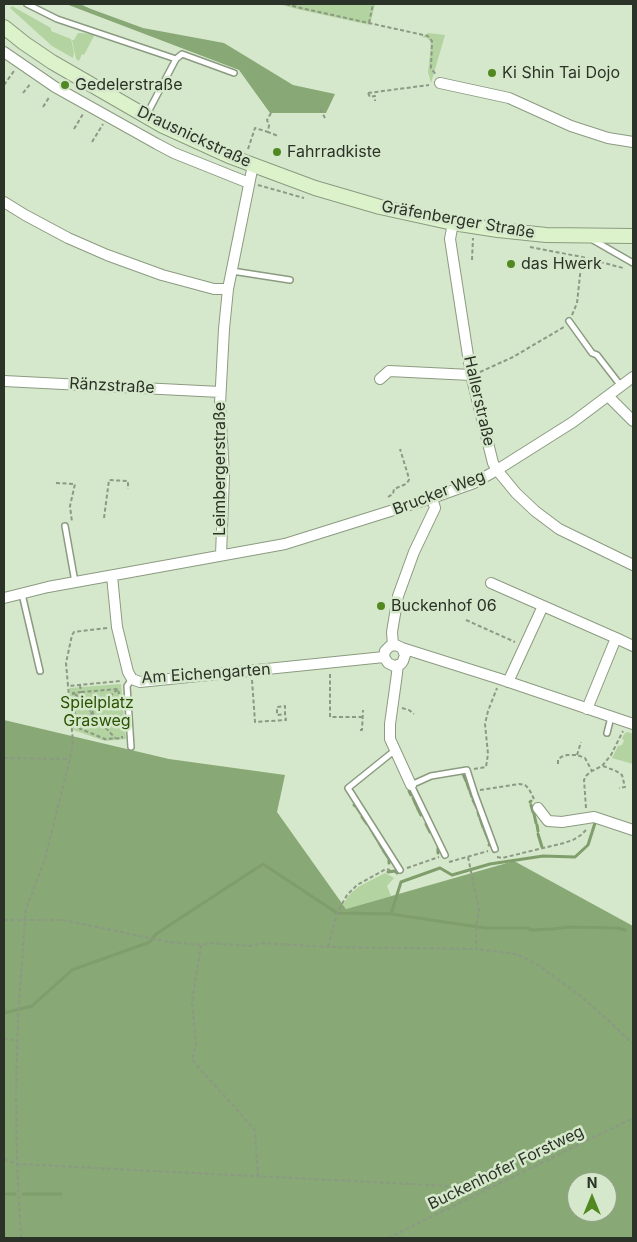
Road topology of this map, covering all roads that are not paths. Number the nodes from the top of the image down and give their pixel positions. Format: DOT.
graph roads {
  1 [pos="27,4"];
  2 [pos="4,27"];
  3 [pos="4,52"];
  4 [pos="176,59"];
  5 [pos="234,72"];
  6 [pos="440,83"];
  7 [pos="146,117"];
  8 [pos="633,142"];
  9 [pos="253,165"];
  10 [pos="249,183"];
  11 [pos="315,188"];
  12 [pos="4,202"];
  13 [pos="452,223"];
  14 [pos="586,236"];
  15 [pos="633,236"];
  16 [pos="633,263"];
  17 [pos="231,271"];
  18 [pos="290,280"];
  19 [pos="228,289"];
  20 [pos="569,321"];
  21 [pos="471,375"];
  22 [pos="633,377"];
  23 [pos="380,378"];
  24 [pos="4,381"];
  25 [pos="622,386"];
  26 [pos="220,392"];
  27 [pos="608,396"];
  28 [pos="633,421"];
  29 [pos="497,470"];
  30 [pos="432,498"];
  31 [pos="65,526"];
  32 [pos="220,555"];
  33 [pos="633,565"];
  34 [pos="112,576"];
  35 [pos="75,583"];
  36 [pos="491,583"];
  37 [pos="22,594"];
  38 [pos="4,598"];
  39 [pos="542,606"];
  40 [pos="616,638"];
  41 [pos="633,646"];
  42 [pos="398,647"];
  43 [pos="384,658"];
  44 [pos="398,665"];
  45 [pos="40,671"];
  46 [pos="132,678"];
  47 [pos="504,680"];
  48 [pos="587,709"];
  49 [pos="611,717"];
  50 [pos="631,724"];
  51 [pos="606,734"];
  52 [pos="131,747"];
  53 [pos="394,750"];
  54 [pos="410,785"];
  55 [pos="538,808"];
  56 [pos="633,830"];
  57 [pos="495,849"];
  58 [pos="445,856"];
  59 [pos="400,870"];
  1 -- 4 [label="lane"];
  2 -- 7 [label="main road, Drausnickstraße"];
  3 -- 10 [label="street, Drausnickstraße"];
  4 -- 5 [label="lane"];
  4 -- 7 [label="lane"];
  6 -- 8 [label="street"];
  7 -- 9 [label="main road, Drausnickstraße"];
  9 -- 10 [label="street, Leimbergerstraße"];
  9 -- 11 [label="main road, Drausnickstraße"];
  10 -- 17 [label="street, Leimbergerstraße"];
  11 -- 13 [label="main road, Gräfenberger Straße"];
  12 -- 19 [label="street"];
  13 -- 14 [label="main road, Gräfenberger Straße"];
  13 -- 21 [label="street, Hallerstraße"];
  14 -- 15 [label="main road, Gräfenberger Straße"];
  14 -- 16 [label="lane"];
  17 -- 18 [label="lane"];
  17 -- 19 [label="street, Leimbergerstraße"];
  19 -- 26 [label="street, Leimbergerstraße"];
  20 -- 25 [label="lane"];
  21 -- 23 [label="street"];
  21 -- 29 [label="street, Hallerstraße"];
  22 -- 25 [label="street, Brucker Weg"];
  24 -- 26 [label="street, Ränzstraße"];
  25 -- 27 [label="street, Brucker Weg"];
  26 -- 32 [label="street, Leimbergerstraße"];
  27 -- 28 [label="street"];
  27 -- 29 [label="street, Brucker Weg"];
  29 -- 30 [label="street, Brucker Weg"];
  29 -- 33 [label="street, Hallerstraße"];
  30 -- 32 [label="street, Brucker Weg"];
  30 -- 42 [label="street"];
  31 -- 35 [label="lane"];
  32 -- 34 [label="street, Leimbergerstraße"];
  34 -- 35 [label="street, Leimbergerstraße"];
  34 -- 46 [label="street, Am Eichengarten"];
  35 -- 37 [label="street, Leimbergerstraße"];
  36 -- 39 [label="street"];
  37 -- 38 [label="street, Leimbergerstraße"];
  37 -- 45 [label="lane"];
  39 -- 40 [label="street"];
  39 -- 47 [label="street"];
  40 -- 41 [label="street"];
  40 -- 48 [label="street"];
  42 -- 43 [label="street"];
  42 -- 44 [label="street"];
  42 -- 47 [label="street"];
  43 -- 44 [label="street"];
  43 -- 46 [label="street, Am Eichengarten"];
  44 -- 53 [label="street"];
  46 -- 52 [label="lane"];
  47 -- 48 [label="street"];
  48 -- 49 [label="street"];
  49 -- 50 [label="street"];
  49 -- 51 [label="lane"];
  53 -- 54 [label="street"];
  53 -- 59 [label="lane"];
  54 -- 57 [label="lane"];
  54 -- 58 [label="lane"];
  55 -- 56 [label="street"];
}
